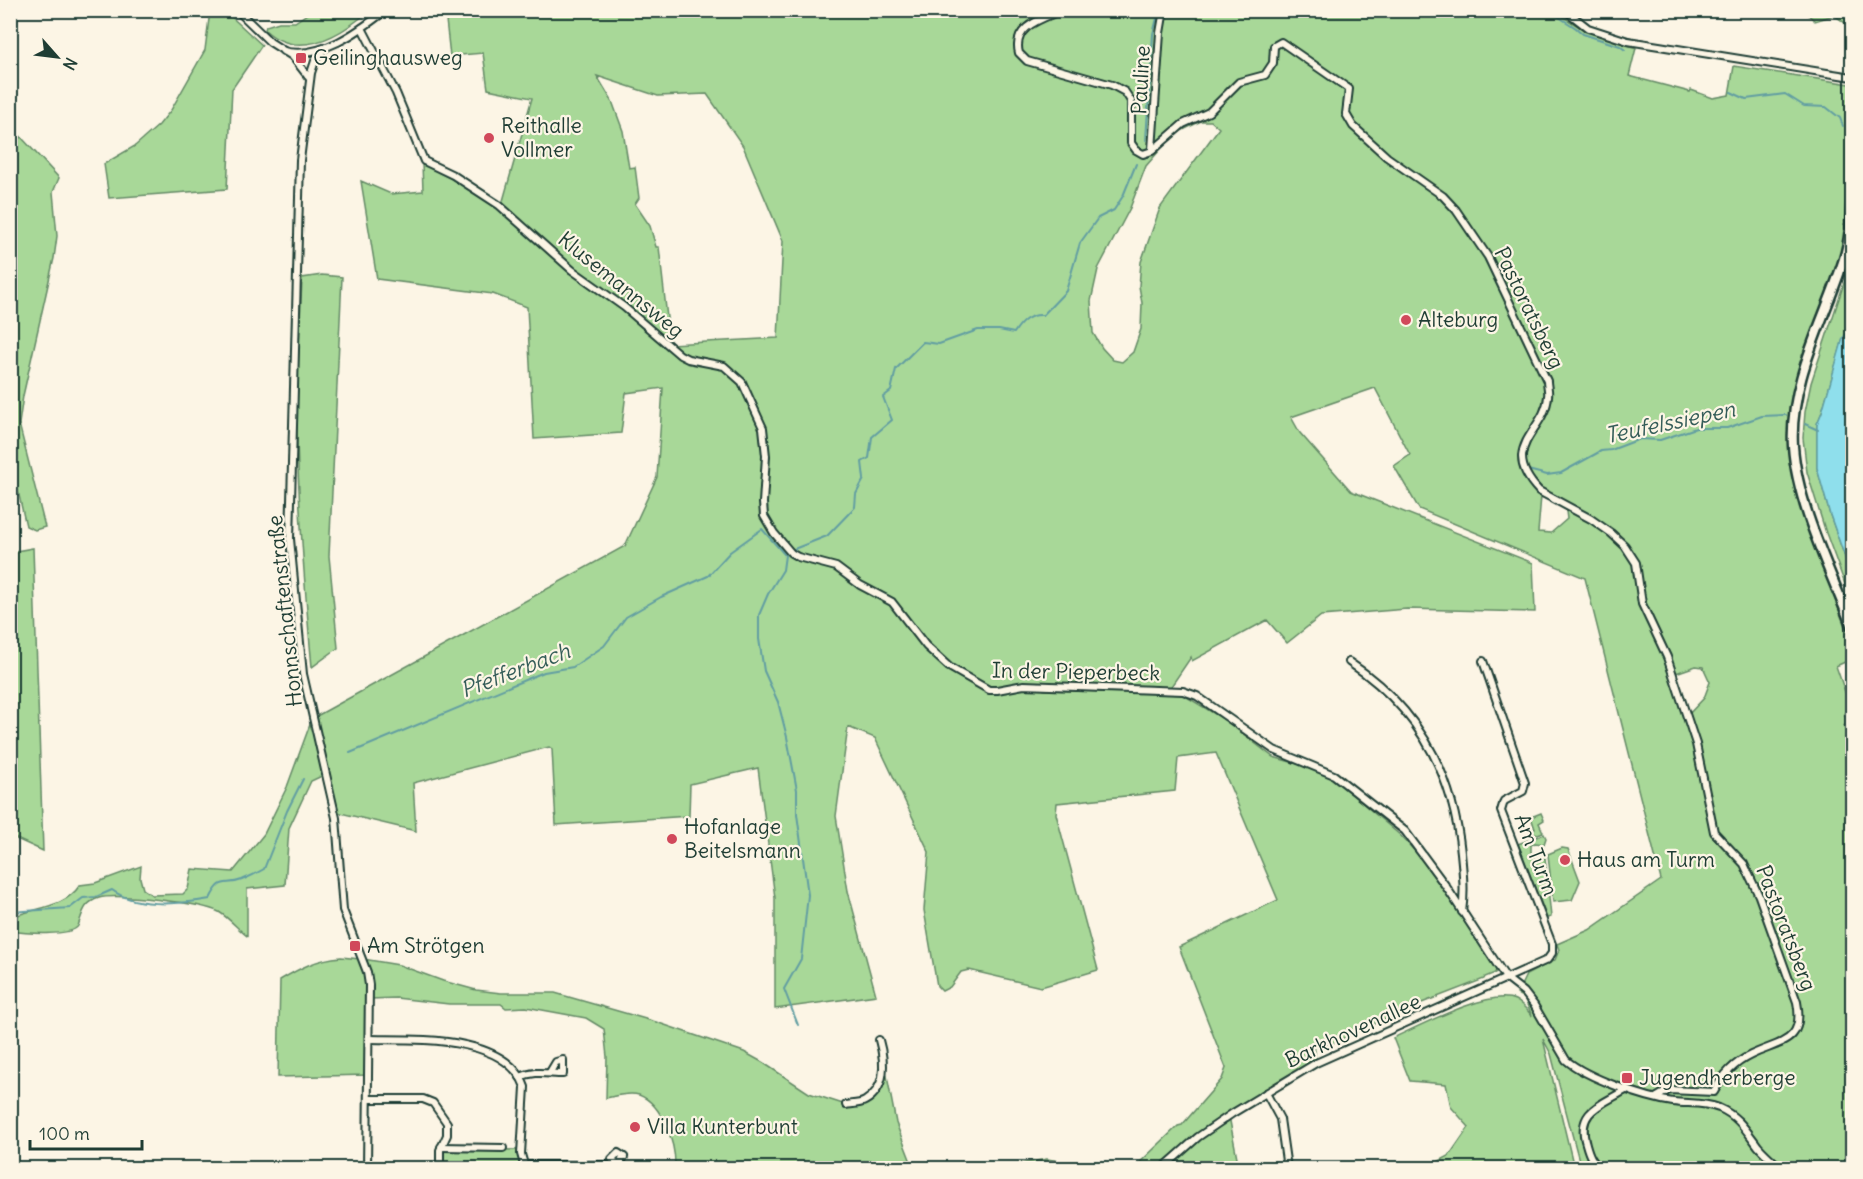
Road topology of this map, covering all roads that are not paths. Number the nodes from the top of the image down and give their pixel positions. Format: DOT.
graph roads {
  1 [pos="237,10"];
  2 [pos="386,10"];
  3 [pos="1062,10"];
  4 [pos="1164,10"];
  5 [pos="1565,10"];
  6 [pos="362,28"];
  7 [pos="326,47"];
  8 [pos="283,51"];
  9 [pos="1852,77"];
  10 [pos="310,80"];
  11 [pos="1152,151"];
  12 [pos="1852,191"];
  13 [pos="886,598"];
  14 [pos="1852,627"];
  15 [pos="1483,661"];
  16 [pos="1349,662"];
  17 [pos="1462,912"];
  18 [pos="1506,978"];
  19 [pos="369,1039"];
  20 [pos="879,1040"];
  21 [pos="550,1072"];
  22 [pos="520,1077"];
  23 [pos="1627,1089"];
  24 [pos="1266,1093"];
  25 [pos="1656,1098"];
  26 [pos="368,1099"];
  27 [pos="846,1105"];
  28 [pos="441,1147"];
  29 [pos="503,1148"];
  30 [pos="618,1164"];
  31 [pos="525,1167"];
  32 [pos="367,1168"];
  33 [pos="440,1168"];
  34 [pos="1163,1168"];
  35 [pos="1287,1168"];
  36 [pos="1600,1168"];
  37 [pos="1781,1168"];
  1 -- 8 [label="street"];
  2 -- 6 [label="street"];
  3 -- 11 [label="street"];
  4 -- 11 [label="street, Pauline"];
  5 -- 9 [label="street"];
  6 -- 7 [label="street"];
  6 -- 13 [label="street, Klusemannsweg"];
  7 -- 8 [label="street"];
  7 -- 10 [label="street, Honnschaftenstraße"];
  8 -- 10 [label="street"];
  10 -- 19 [label="street, Honnschaftenstraße"];
  11 -- 25 [label="street, Pastoratsberg"];
  12 -- 14 [label="main road"];
  13 -- 17 [label="street, In der Pieperbeck"];
  15 -- 18 [label="street, Am Turm"];
  16 -- 17 [label="street"];
  17 -- 18 [label="street, In der Pieperbeck"];
  18 -- 23 [label="street, In der Pieperbeck"];
  18 -- 24 [label="street, Barkhovenallee"];
  19 -- 22 [label="street"];
  19 -- 26 [label="street, Honnschaftenstraße"];
  20 -- 27 [label="street"];
  21 -- 22 [label="street"];
  22 -- 31 [label="street"];
  23 -- 25 [label="street, In der Pieperbeck"];
  23 -- 36 [label="street"];
  24 -- 34 [label="street, Barkhovenallee"];
  24 -- 35 [label="street"];
  25 -- 37 [label="street, In der Pieperbeck"];
  26 -- 28 [label="street"];
  26 -- 32 [label="street, Honnschaftenstraße"];
  28 -- 29 [label="street"];
  28 -- 33 [label="street"];
  30 -- 31 [label="street"];
}
